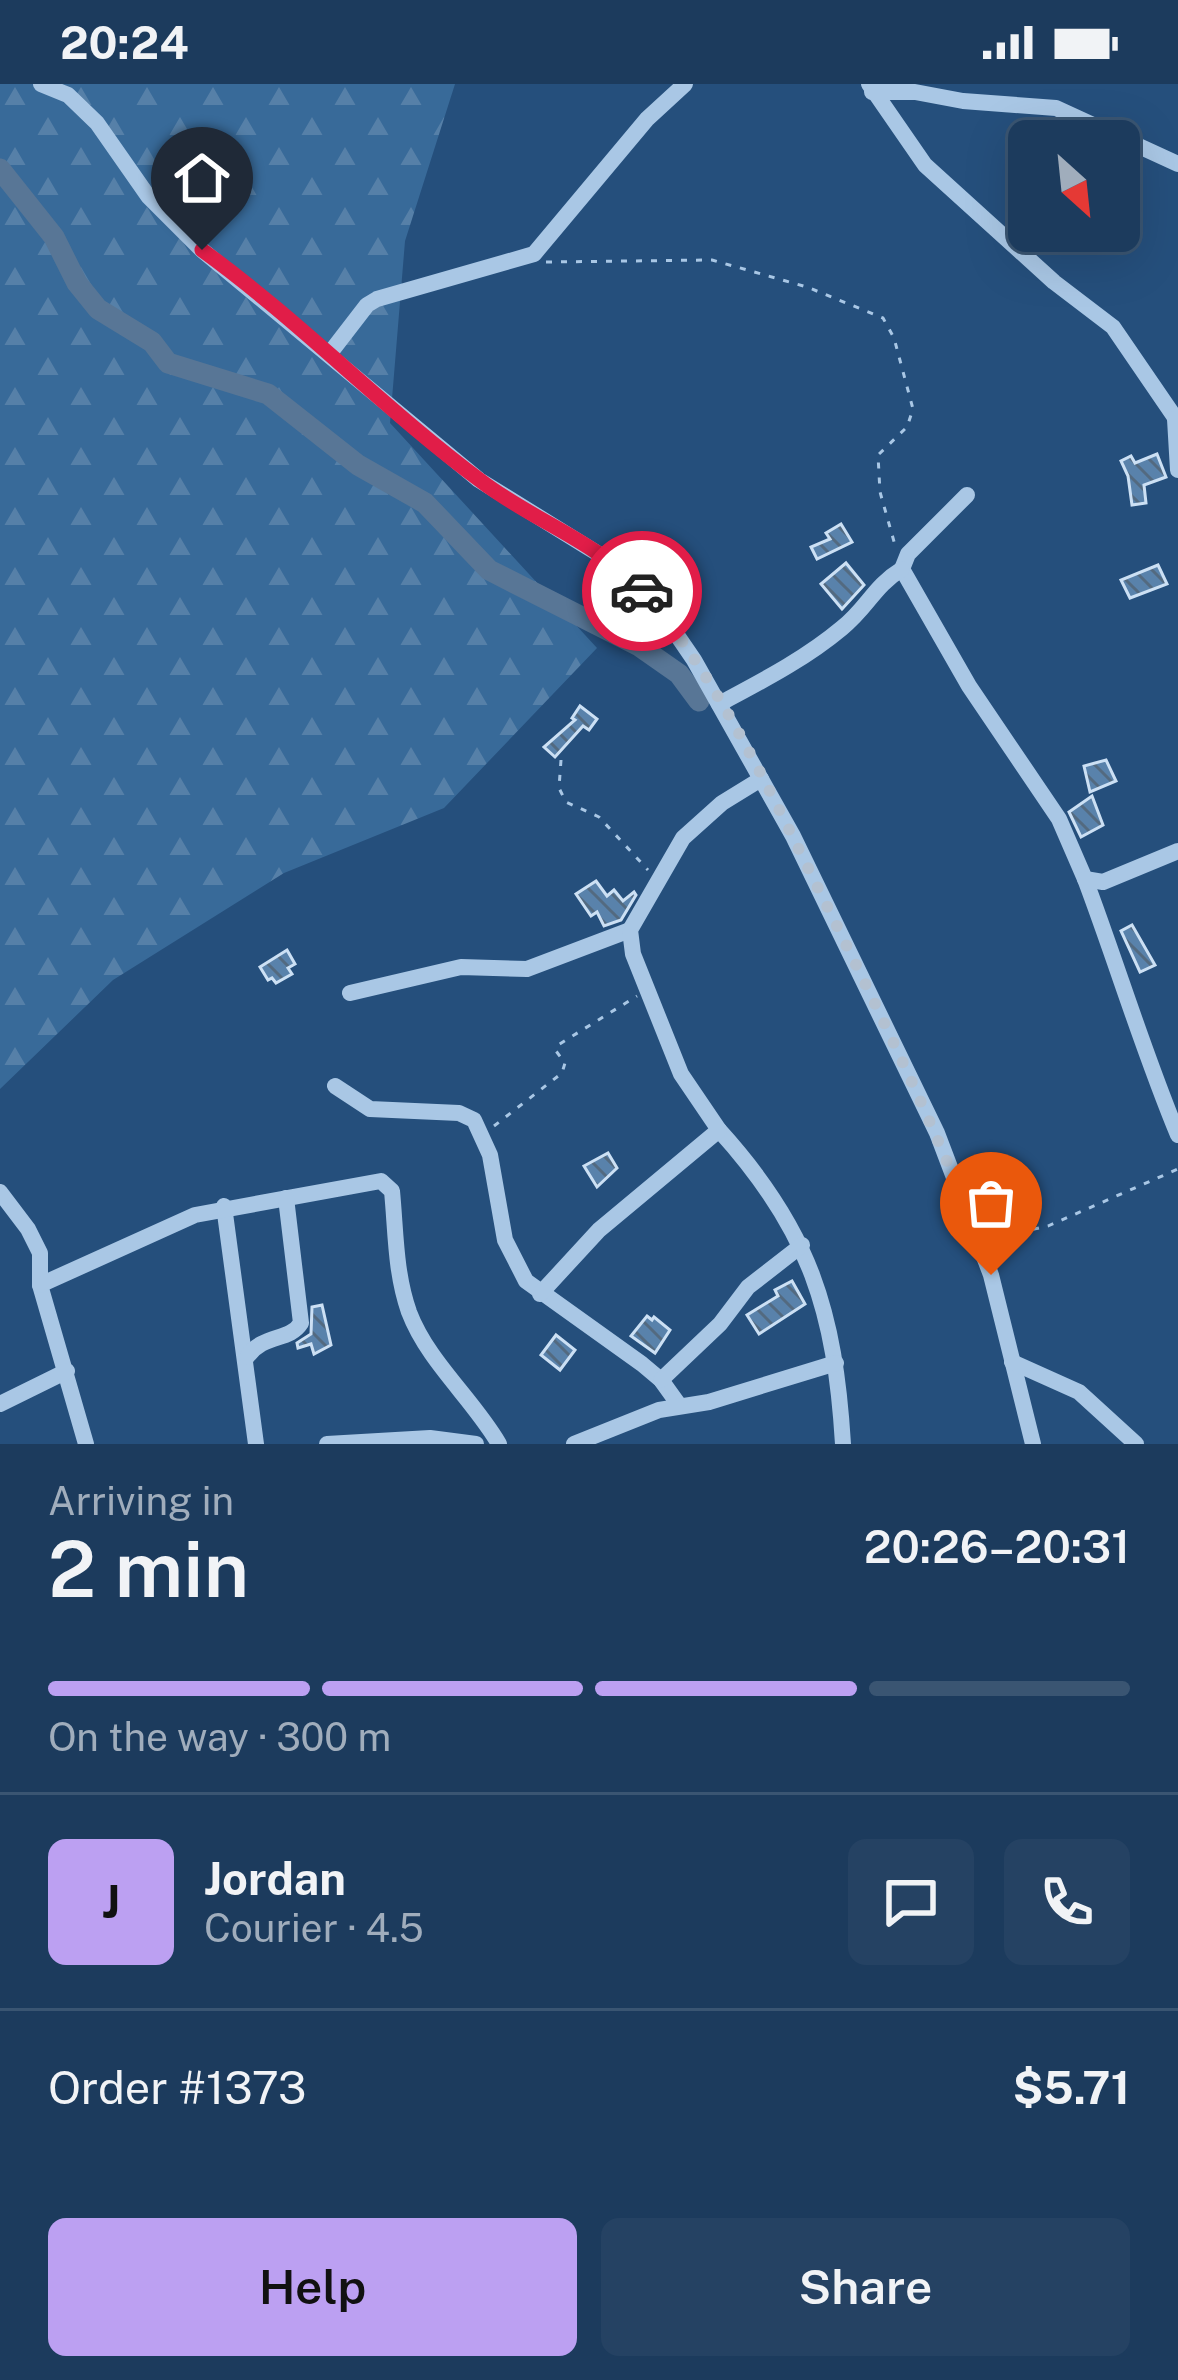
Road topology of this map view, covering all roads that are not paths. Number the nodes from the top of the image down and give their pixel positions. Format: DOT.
graph roads {
  1 [pos="41,84"];
  2 [pos="685,84"];
  3 [pos="871,88"];
  4 [pos="1178,164"];
  5 [pos="330,353"];
  6 [pos="1176,421"];
  7 [pos="1178,470"];
  8 [pos="967,496"];
  9 [pos="903,566"];
  10 [pos="719,704"];
  11 [pos="761,779"];
  12 [pos="1178,850"];
  13 [pos="1085,879"];
  14 [pos="630,930"];
  15 [pos="350,993"];
  16 [pos="335,1087"];
  17 [pos="719,1130"];
  18 [pos="1178,1135"];
  19 [pos="0,1192"];
  20 [pos="286,1198"];
  21 [pos="224,1206"];
  22 [pos="802,1245"];
  23 [pos="40,1285"];
  24 [pos="540,1294"];
  25 [pos="247,1357"];
  26 [pos="1012,1362"];
  27 [pos="836,1363"];
  28 [pos="67,1371"];
  29 [pos="661,1380"];
  30 [pos="0,1404"];
  31 [pos="679,1405"];
  32 [pos="86,1444"];
  33 [pos="256,1444"];
  34 [pos="327,1444"];
  35 [pos="476,1444"];
  36 [pos="500,1444"];
  37 [pos="574,1444"];
  38 [pos="843,1444"];
  39 [pos="1034,1444"];
  40 [pos="1136,1444"];
  1 -- 5 [label="street"];
  2 -- 5 [label="street"];
  3 -- 4 [label="street"];
  3 -- 6 [label="street"];
  5 -- 10 [label="street"];
  6 -- 7 [label="street"];
  8 -- 9 [label="street"];
  9 -- 10 [label="street"];
  9 -- 13 [label="street"];
  10 -- 11 [label="street"];
  11 -- 14 [label="street"];
  11 -- 26 [label="street"];
  12 -- 13 [label="street"];
  13 -- 18 [label="street"];
  14 -- 15 [label="street"];
  14 -- 17 [label="street"];
  16 -- 24 [label="street"];
  17 -- 22 [label="street"];
  17 -- 24 [label="street"];
  19 -- 23 [label="street"];
  20 -- 21 [label="street"];
  20 -- 25 [label="street"];
  20 -- 36 [label="street"];
  21 -- 23 [label="street"];
  21 -- 25 [label="street"];
  22 -- 27 [label="street"];
  22 -- 29 [label="street"];
  23 -- 28 [label="street"];
  24 -- 29 [label="street"];
  25 -- 33 [label="street"];
  26 -- 39 [label="street"];
  26 -- 40 [label="street"];
  27 -- 31 [label="street"];
  27 -- 38 [label="street"];
  28 -- 30 [label="street"];
  28 -- 32 [label="street"];
  29 -- 31 [label="street"];
  31 -- 37 [label="street"];
  34 -- 35 [label="street"];
}
